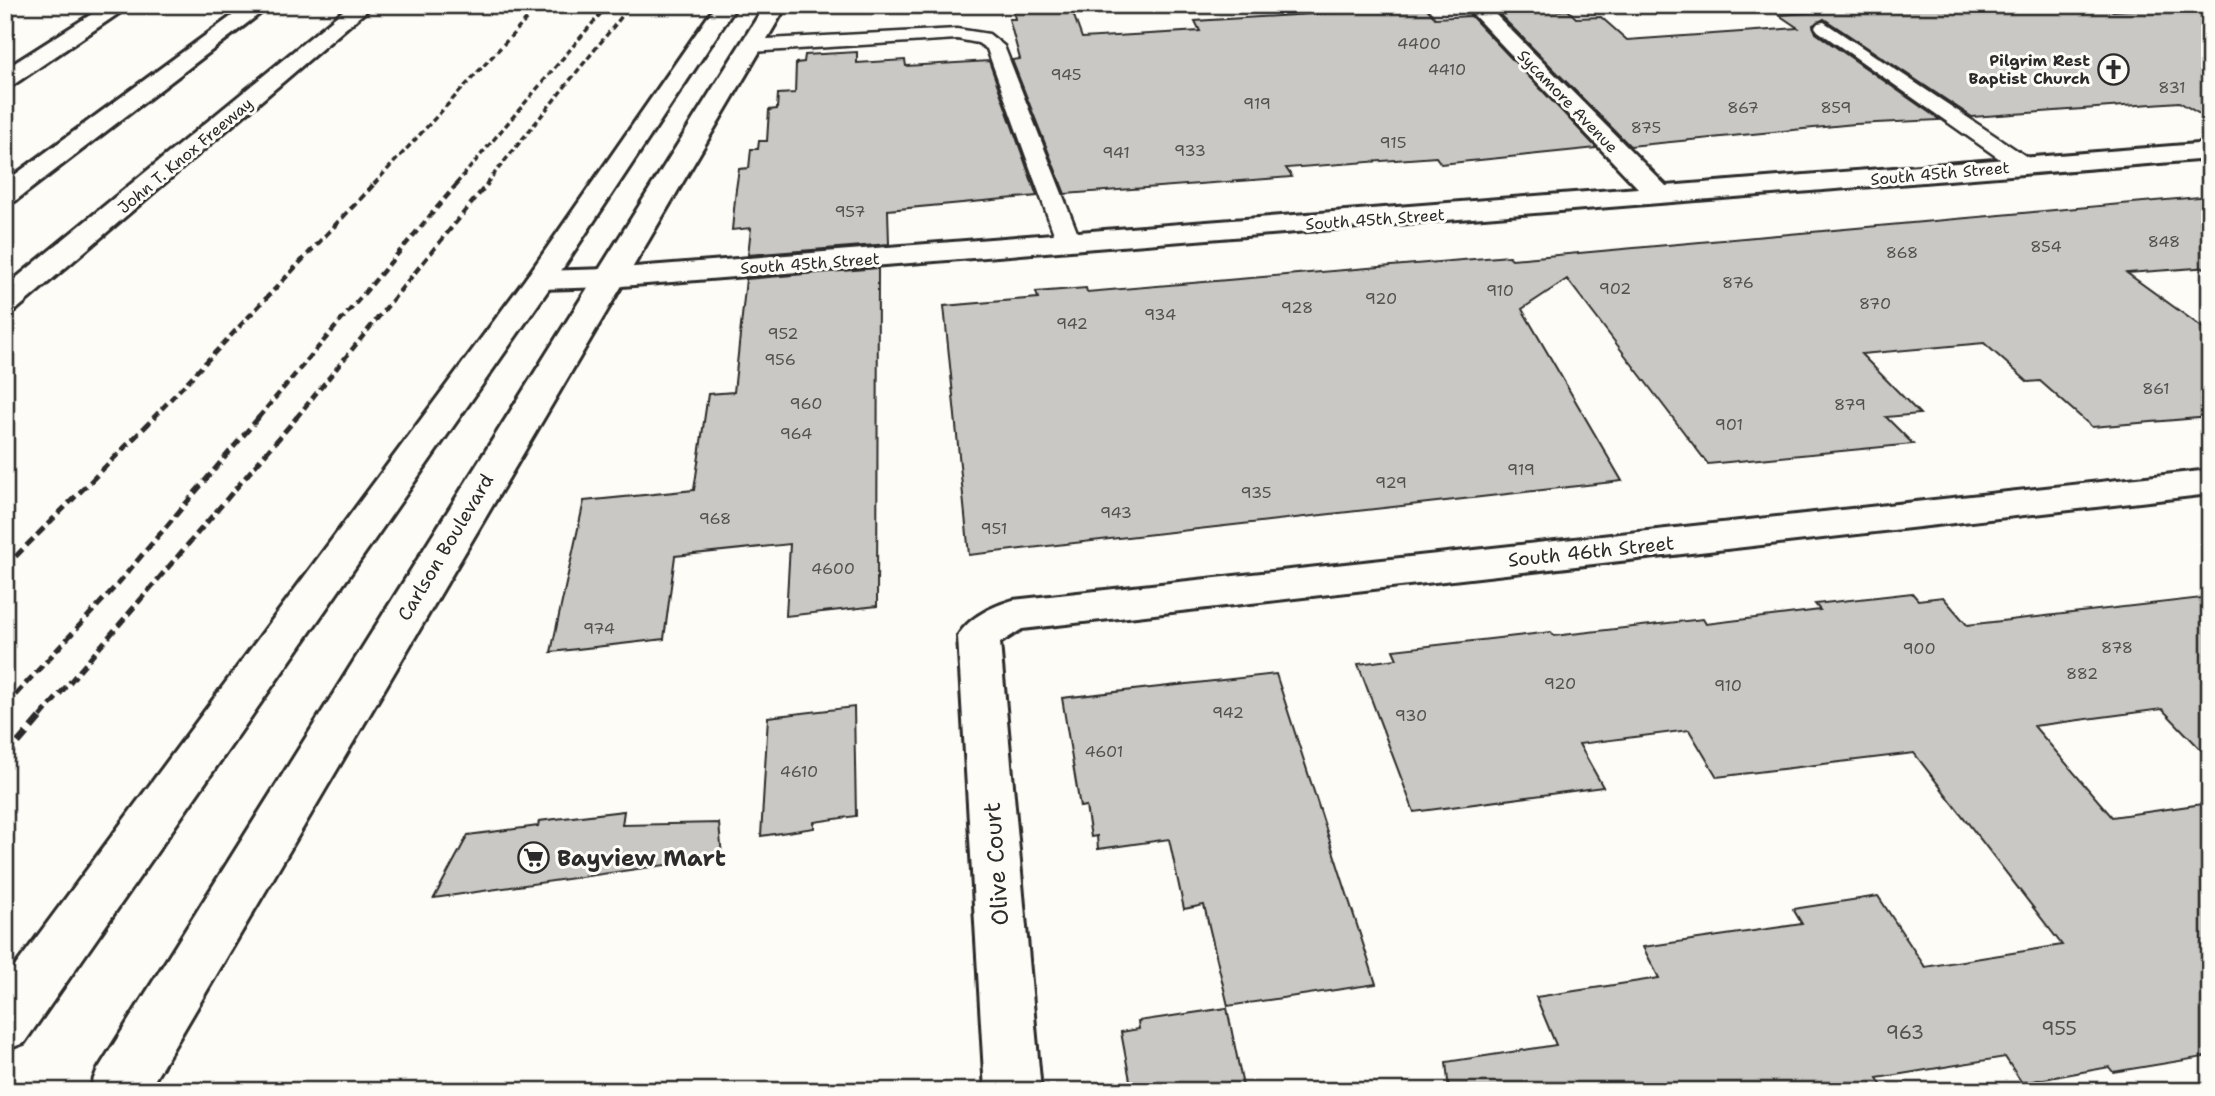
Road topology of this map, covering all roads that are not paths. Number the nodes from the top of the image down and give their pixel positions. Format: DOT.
graph roads {
  1 [pos="121,5"];
  2 [pos="261,5"];
  3 [pos="363,5"];
  4 [pos="727,5"];
  5 [pos="776,5"];
  6 [pos="1474,5"];
  7 [pos="1824,27"];
  8 [pos="751,46"];
  9 [pos="5,80"];
  10 [pos="2207,153"];
  11 [pos="2025,166"];
  12 [pos="5,195"];
  13 [pos="1661,196"];
  14 [pos="1069,242"];
  15 [pos="609,278"];
  16 [pos="540,280"];
  17 [pos="5,303"];
  18 [pos="2210,482"];
  19 [pos="979,636"];
  20 [pos="5,1024"];
  21 [pos="117,1091"];
  22 [pos="1013,1091"];
  1 -- 9 [label="main road"];
  2 -- 12 [label="main road"];
  3 -- 17 [label="main road, John T. Knox Freeway"];
  4 -- 16 [label="main road"];
  5 -- 8 [label="main road, Carlson Boulevard"];
  6 -- 13 [label="main road, Sycamore Avenue"];
  7 -- 11 [label="lane"];
  8 -- 14 [label="lane"];
  8 -- 15 [label="main road, Carlson Boulevard"];
  10 -- 11 [label="main road, South 45th Street"];
  11 -- 13 [label="main road, South 45th Street"];
  13 -- 14 [label="main road, South 45th Street"];
  14 -- 15 [label="main road, South 45th Street"];
  15 -- 16 [label="main road, South 45th Street"];
  15 -- 21 [label="main road, Carlson Boulevard"];
  16 -- 20 [label="main road"];
  18 -- 19 [label="main road, South 46th Street"];
  19 -- 22 [label="main road, Olive Court"];
}
